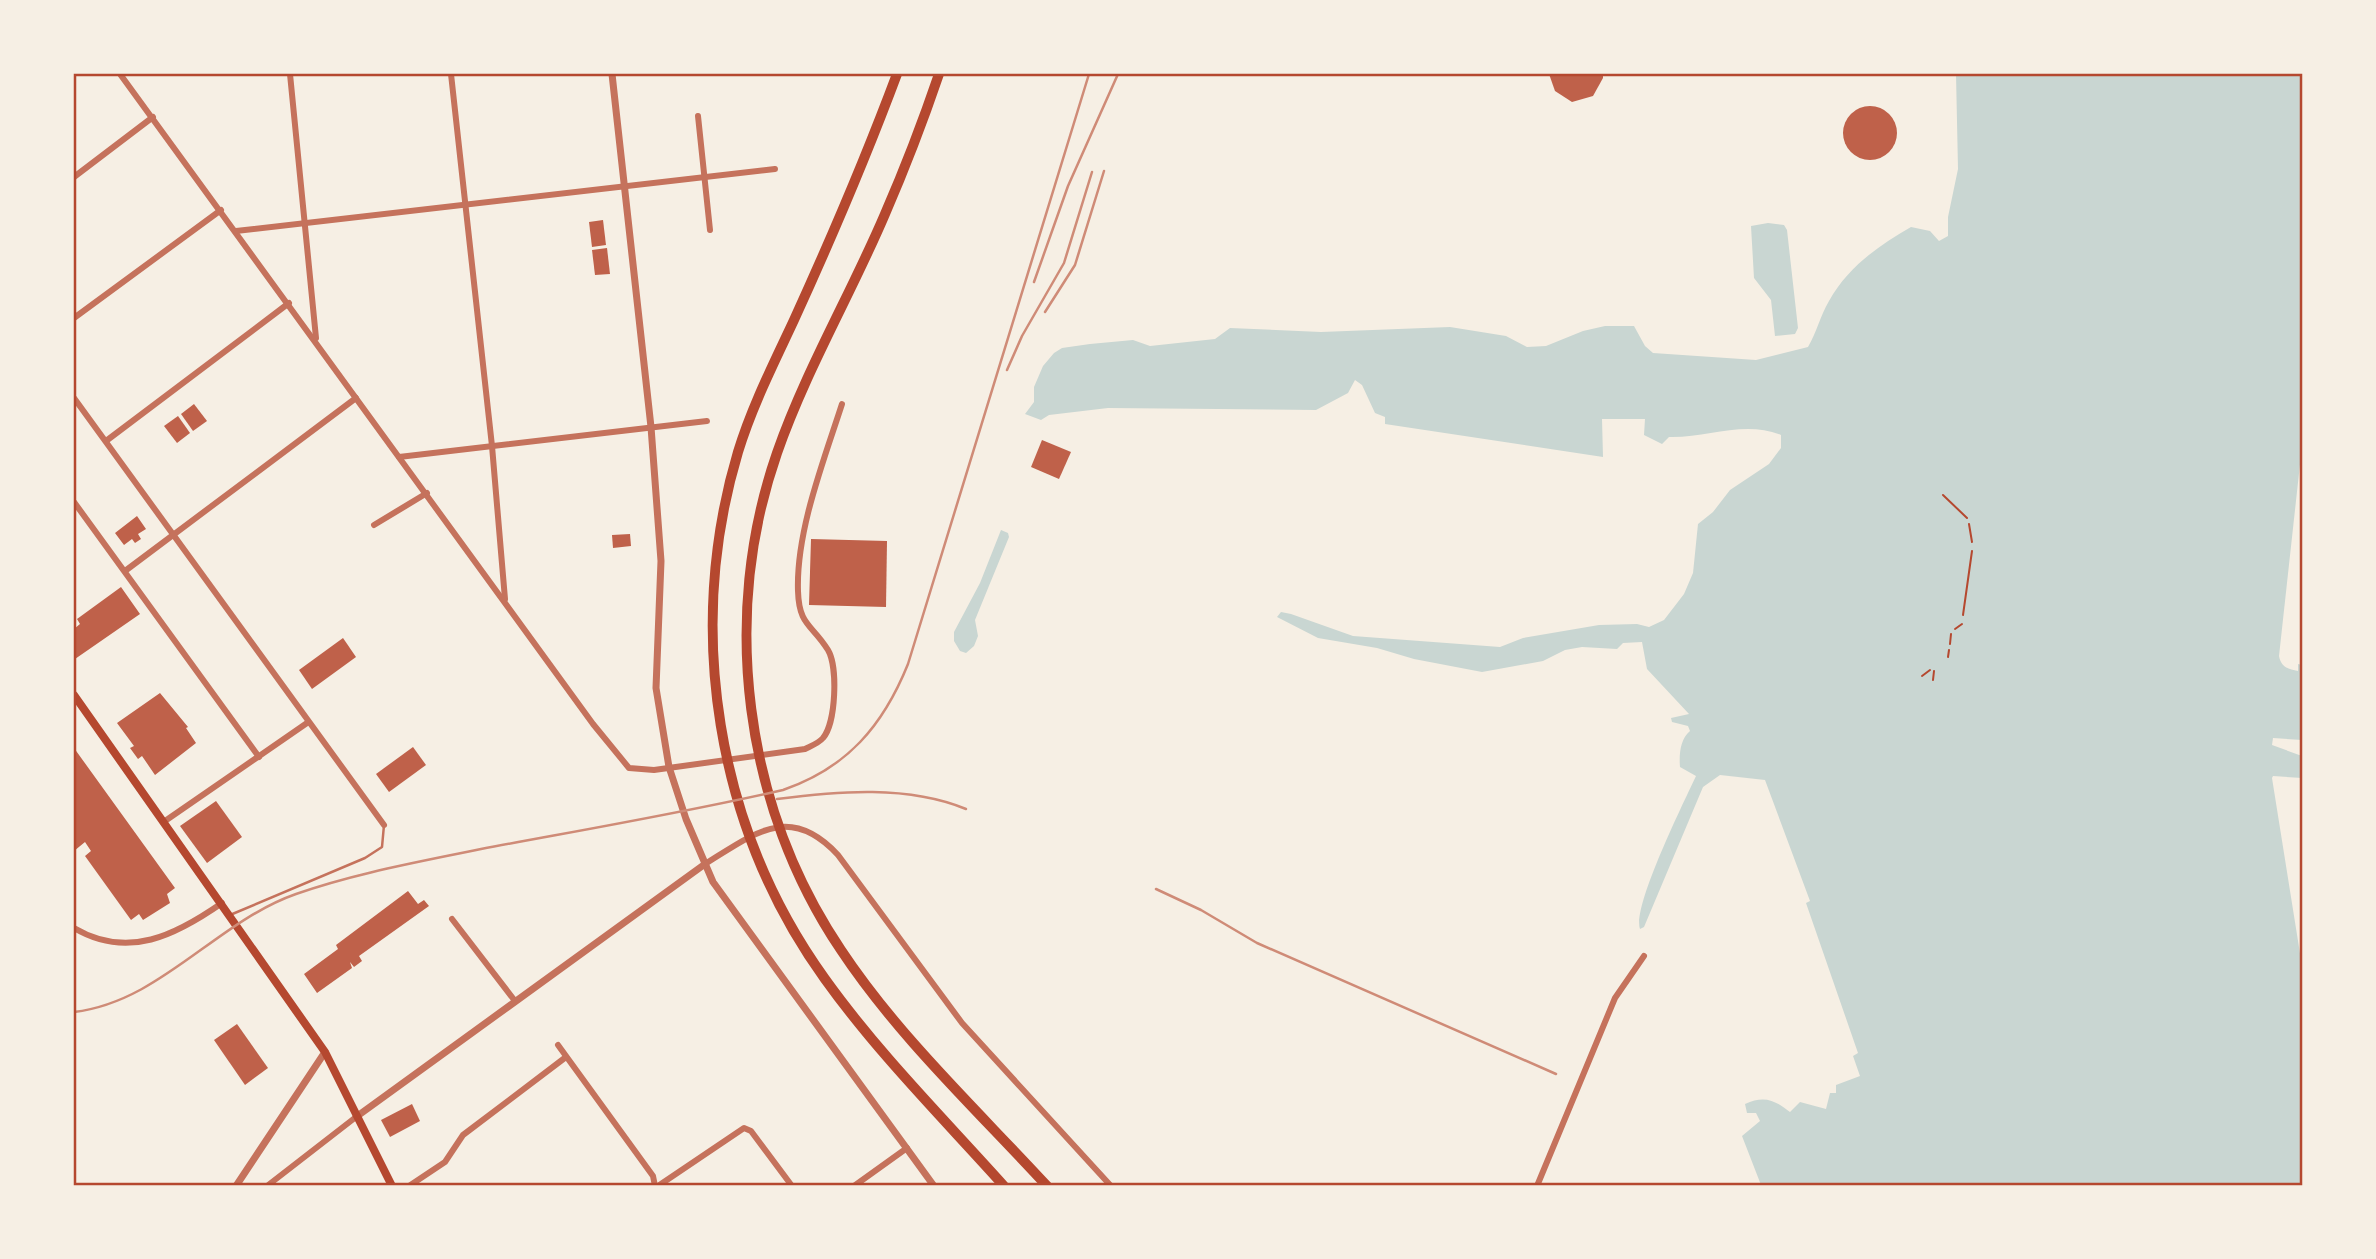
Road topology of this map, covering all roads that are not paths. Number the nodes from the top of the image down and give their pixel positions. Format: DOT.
graph roads {
  1 [pos="120,74"];
  2 [pos="127,74"];
  3 [pos="289,74"];
  4 [pos="451,74"];
  5 [pos="611,74"];
  6 [pos="897,74"];
  7 [pos="939,74"];
  8 [pos="128,83"];
  9 [pos="698,116"];
  10 [pos="153,117"];
  11 [pos="775,169"];
  12 [pos="74,177"];
  13 [pos="704,177"];
  14 [pos="624,186"];
  15 [pos="466,204"];
  16 [pos="221,210"];
  17 [pos="306,223"];
  18 [pos="710,230"];
  19 [pos="236,231"];
  20 [pos="289,303"];
  21 [pos="74,318"];
  22 [pos="316,340"];
  23 [pos="74,398"];
  24 [pos="356,398"];
  25 [pos="842,404"];
  26 [pos="707,421"];
  27 [pos="651,427"];
  28 [pos="106,441"];
  29 [pos="492,446"];
  30 [pos="399,457"];
  31 [pos="427,493"];
  32 [pos="74,502"];
  33 [pos="374,525"];
  34 [pos="171,535"];
  35 [pos="124,571"];
  36 [pos="505,601"];
  37 [pos="74,695"];
  38 [pos="307,723"];
  39 [pos="259,757"];
  40 [pos="669,767"];
  41 [pos="165,821"];
  42 [pos="384,825"];
  43 [pos="705,864"];
  44 [pos="222,903"];
  45 [pos="230,915"];
  46 [pos="452,919"];
  47 [pos="74,928"];
  48 [pos="1644,956"];
  49 [pos="515,1001"];
  50 [pos="558,1045"];
  51 [pos="325,1052"];
  52 [pos="566,1057"];
  53 [pos="356,1117"];
  54 [pos="907,1148"];
  55 [pos="236,1185"];
  56 [pos="267,1185"];
  57 [pos="392,1185"];
  58 [pos="409,1185"];
  59 [pos="657,1185"];
  60 [pos="792,1185"];
  61 [pos="855,1185"];
  62 [pos="934,1185"];
  63 [pos="1004,1185"];
  64 [pos="1047,1185"];
  65 [pos="1111,1185"];
  66 [pos="1537,1185"];
  1 -- 8 [label="street"];
  2 -- 8 [label="street"];
  3 -- 17 [label="street"];
  4 -- 15 [label="street"];
  5 -- 14 [label="street"];
  6 -- 63 [label="highway"];
  7 -- 64 [label="highway"];
  8 -- 10 [label="street"];
  9 -- 13 [label="street"];
  10 -- 12 [label="street"];
  10 -- 16 [label="street"];
  11 -- 13 [label="street"];
  13 -- 14 [label="street"];
  13 -- 18 [label="street"];
  14 -- 15 [label="street"];
  14 -- 27 [label="street"];
  15 -- 17 [label="street"];
  15 -- 29 [label="street"];
  16 -- 19 [label="street"];
  16 -- 21 [label="street"];
  17 -- 19 [label="street"];
  17 -- 22 [label="street"];
  19 -- 20 [label="street"];
  20 -- 22 [label="street"];
  20 -- 28 [label="street"];
  22 -- 24 [label="street"];
  23 -- 28 [label="street"];
  24 -- 30 [label="street"];
  24 -- 34 [label="street"];
  25 -- 40 [label="street"];
  26 -- 27 [label="street"];
  27 -- 29 [label="street"];
  27 -- 40 [label="street"];
  28 -- 34 [label="street"];
  29 -- 30 [label="street"];
  29 -- 36 [label="street"];
  30 -- 31 [label="street"];
  31 -- 33 [label="street"];
  31 -- 36 [label="street"];
  32 -- 35 [label="street"];
  34 -- 35 [label="street"];
  34 -- 38 [label="street"];
  35 -- 39 [label="street"];
  36 -- 40 [label="street"];
  37 -- 41 [label="main road"];
  38 -- 39 [label="street"];
  38 -- 42 [label="street"];
  39 -- 41 [label="street"];
  40 -- 43 [label="street"];
  41 -- 44 [label="main road"];
  42 -- 45 [label="lane"];
  43 -- 49 [label="street"];
  43 -- 54 [label="street"];
  43 -- 65 [label="street"];
  44 -- 45 [label="main road"];
  44 -- 47 [label="street"];
  45 -- 51 [label="main road"];
  46 -- 49 [label="street"];
  48 -- 66 [label="street"];
  49 -- 53 [label="street"];
  50 -- 52 [label="street"];
  51 -- 53 [label="main road"];
  51 -- 55 [label="street"];
  52 -- 58 [label="street"];
  52 -- 59 [label="street"];
  53 -- 56 [label="street"];
  53 -- 57 [label="main road"];
  54 -- 61 [label="street"];
  54 -- 62 [label="street"];
  59 -- 60 [label="street"];
}
